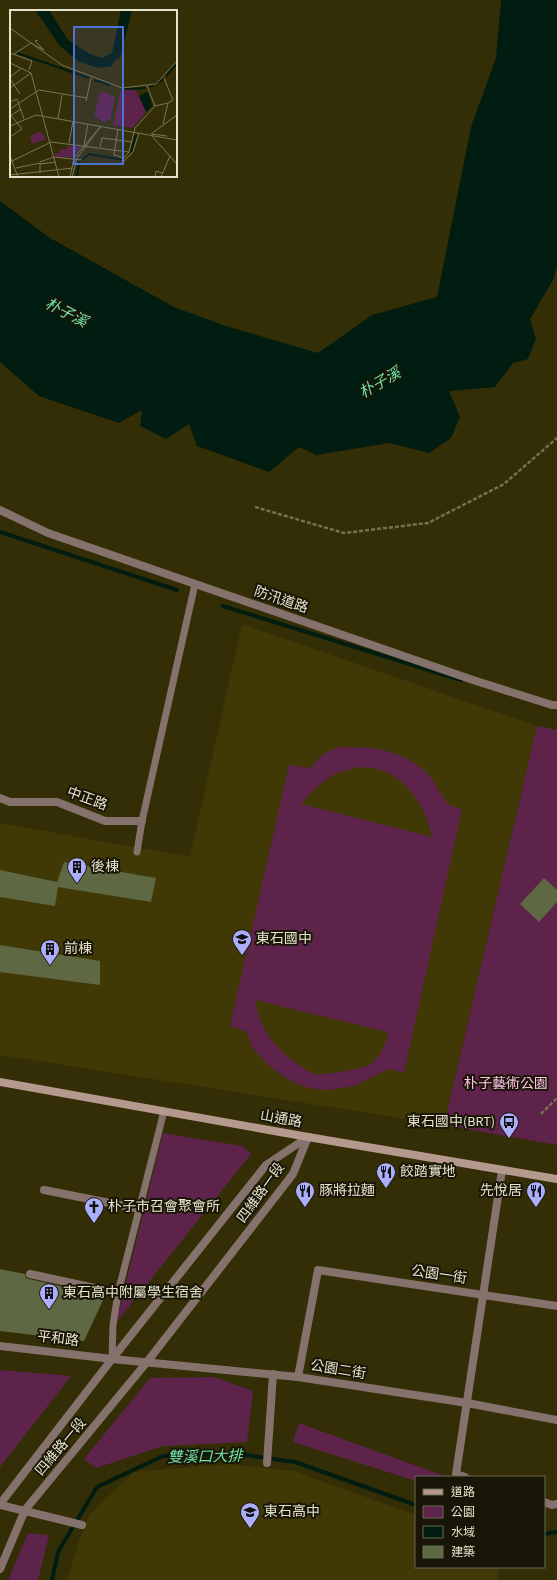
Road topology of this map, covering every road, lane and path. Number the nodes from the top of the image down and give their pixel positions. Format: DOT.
graph roads {
  1 [pos="557,438"];
  2 [pos="255,507"];
  3 [pos="0,510"];
  4 [pos="196,584"];
  5 [pos="557,705"];
  6 [pos="0,798"];
  7 [pos="142,821"];
  8 [pos="137,852"];
  9 [pos="0,1082"];
  10 [pos="557,1098"];
  11 [pos="164,1111"];
  12 [pos="541,1114"];
  13 [pos="308,1137"];
  14 [pos="502,1170"];
  15 [pos="557,1179"];
  16 [pos="44,1190"];
  17 [pos="140,1209"];
  18 [pos="30,1274"];
  19 [pos="118,1293"];
  20 [pos="483,1295"];
  21 [pos="557,1306"];
  22 [pos="0,1346"];
  23 [pos="112,1359"];
  24 [pos="148,1362"];
  25 [pos="273,1374"];
  26 [pos="298,1377"];
  27 [pos="467,1402"];
  28 [pos="557,1420"];
  29 [pos="267,1463"];
  30 [pos="462,1476"];
  31 [pos="545,1502"];
  32 [pos="557,1504"];
  33 [pos="0,1505"];
  34 [pos="25,1510"];
  35 [pos="82,1525"];
  36 [pos="0,1569"];
  1 -- 2 [label="path"];
  3 -- 4 [label="street, 防汛道路"];
  4 -- 5 [label="street, 防汛道路"];
  4 -- 7 [label="lane"];
  6 -- 7 [label="street, 中正路"];
  7 -- 8 [label="lane"];
  9 -- 11 [label="main road, 山通路"];
  10 -- 12 [label="path"];
  11 -- 13 [label="main road, 山通路"];
  11 -- 17 [label="lane"];
  13 -- 14 [label="main road, 山通路"];
  13 -- 23 [label="street, 四維路一段"];
  13 -- 24 [label="street, 四維路一段"];
  14 -- 15 [label="main road, 山通路"];
  14 -- 20 [label="street"];
  16 -- 17 [label="street"];
  17 -- 19 [label="lane"];
  18 -- 19 [label="street"];
  19 -- 23 [label="lane"];
  20 -- 21 [label="street, 公園一街"];
  20 -- 26 [label="street, 公園一街"];
  20 -- 27 [label="street"];
  22 -- 23 [label="street, 平和路"];
  23 -- 24 [label="street, 公園二街"];
  23 -- 33 [label="street, 四維路一段"];
  24 -- 25 [label="street, 公園二街"];
  24 -- 34 [label="street, 四維路一段"];
  25 -- 26 [label="street, 公園二街"];
  25 -- 29 [label="street"];
  26 -- 27 [label="street, 公園二街"];
  27 -- 28 [label="street, 公園二街"];
  27 -- 30 [label="street"];
  31 -- 32 [label="street"];
  33 -- 34 [label="street"];
  34 -- 35 [label="street"];
  34 -- 36 [label="street, 四維路一段"];
}
